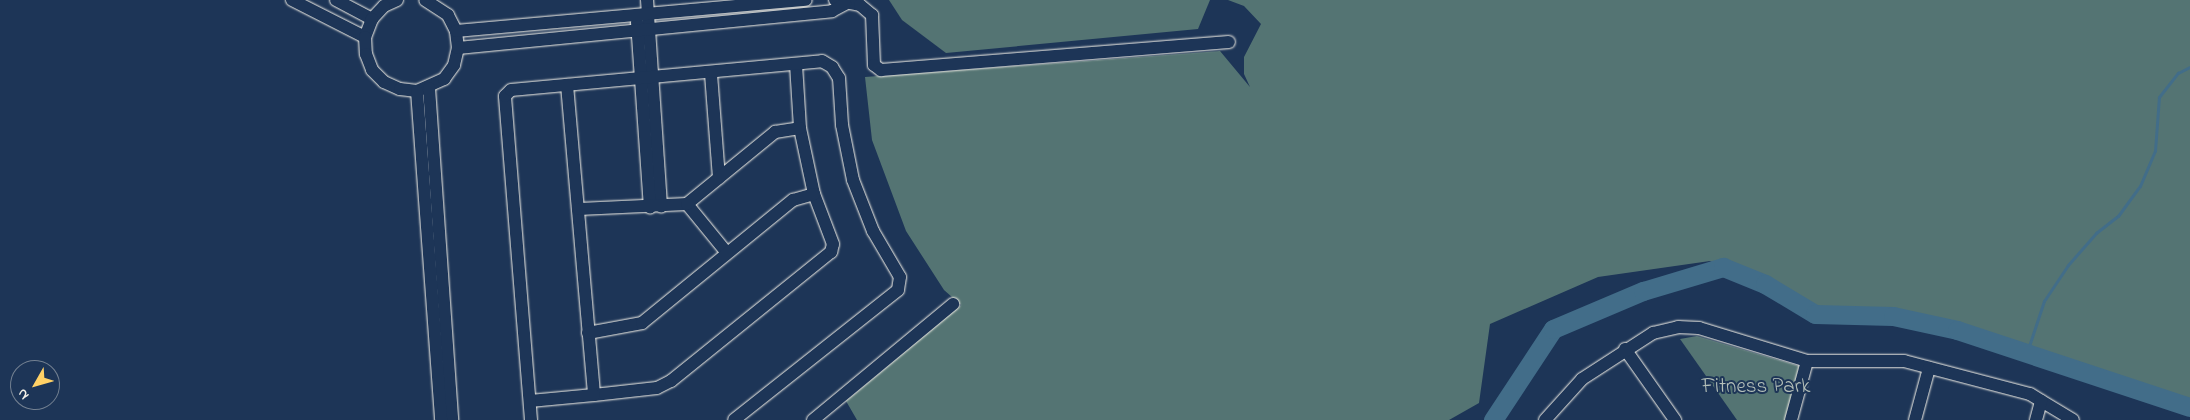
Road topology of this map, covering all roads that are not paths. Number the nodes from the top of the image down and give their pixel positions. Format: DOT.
graph roads {
  1 [pos="292,0"];
  2 [pos="336,0"];
  3 [pos="397,0"];
  4 [pos="425,0"];
  5 [pos="647,0"];
  6 [pos="806,0"];
  7 [pos="840,2"];
  8 [pos="372,18"];
  9 [pos="643,22"];
  10 [pos="456,31"];
  11 [pos="365,37"];
  12 [pos="1229,42"];
  13 [pos="458,48"];
  14 [pos="796,65"];
  15 [pos="711,74"];
  16 [pos="641,78"];
  17 [pos="655,78"];
  18 [pos="567,85"];
  19 [pos="423,89"];
  20 [pos="800,128"];
  21 [pos="719,178"];
  22 [pos="814,194"];
  23 [pos="688,204"];
  24 [pos="656,208"];
  25 [pos="578,209"];
  26 [pos="726,253"];
  27 [pos="953,304"];
  28 [pos="588,333"];
  29 [pos="1625,349"];
  30 [pos="1807,361"];
  31 [pos="1929,368"];
  32 [pos="594,395"];
  33 [pos="530,401"];
  34 [pos="2041,401"];
  35 [pos="441,420"];
  36 [pos="452,420"];
  37 [pos="531,420"];
  38 [pos="734,420"];
  39 [pos="813,420"];
  40 [pos="1545,420"];
  41 [pos="1675,420"];
  42 [pos="1791,420"];
  43 [pos="1915,420"];
  44 [pos="2036,420"];
  45 [pos="2073,420"];
  1 -- 11 [label="street"];
  2 -- 8 [label="street"];
  3 -- 8 [label="street"];
  4 -- 10 [label="street"];
  5 -- 9 [label="street"];
  6 -- 9 [label="street"];
  7 -- 9 [label="street"];
  7 -- 12 [label="street"];
  8 -- 11 [label="street"];
  9 -- 10 [label="street"];
  9 -- 13 [label="street"];
  9 -- 16 [label="street"];
  9 -- 17 [label="street"];
  10 -- 13 [label="street"];
  11 -- 19 [label="street"];
  13 -- 19 [label="street"];
  14 -- 15 [label="street"];
  14 -- 20 [label="street"];
  14 -- 38 [label="street"];
  15 -- 17 [label="street"];
  15 -- 21 [label="street"];
  16 -- 17 [label="street"];
  16 -- 18 [label="street"];
  16 -- 24 [label="street"];
  17 -- 24 [label="street"];
  18 -- 25 [label="street"];
  18 -- 33 [label="street"];
  19 -- 35 [label="street"];
  19 -- 36 [label="street"];
  20 -- 21 [label="street"];
  20 -- 22 [label="street"];
  21 -- 23 [label="street"];
  22 -- 26 [label="street"];
  22 -- 32 [label="street"];
  23 -- 24 [label="street"];
  23 -- 26 [label="street"];
  24 -- 25 [label="street"];
  25 -- 28 [label="street"];
  26 -- 28 [label="street"];
  27 -- 39 [label="street"];
  28 -- 32 [label="street"];
  29 -- 30 [label="street"];
  29 -- 40 [label="street"];
  29 -- 41 [label="street"];
  30 -- 31 [label="street"];
  30 -- 42 [label="street"];
  31 -- 34 [label="street"];
  31 -- 43 [label="street"];
  32 -- 33 [label="street"];
  33 -- 37 [label="street"];
  34 -- 44 [label="street"];
  34 -- 45 [label="street"];
}
